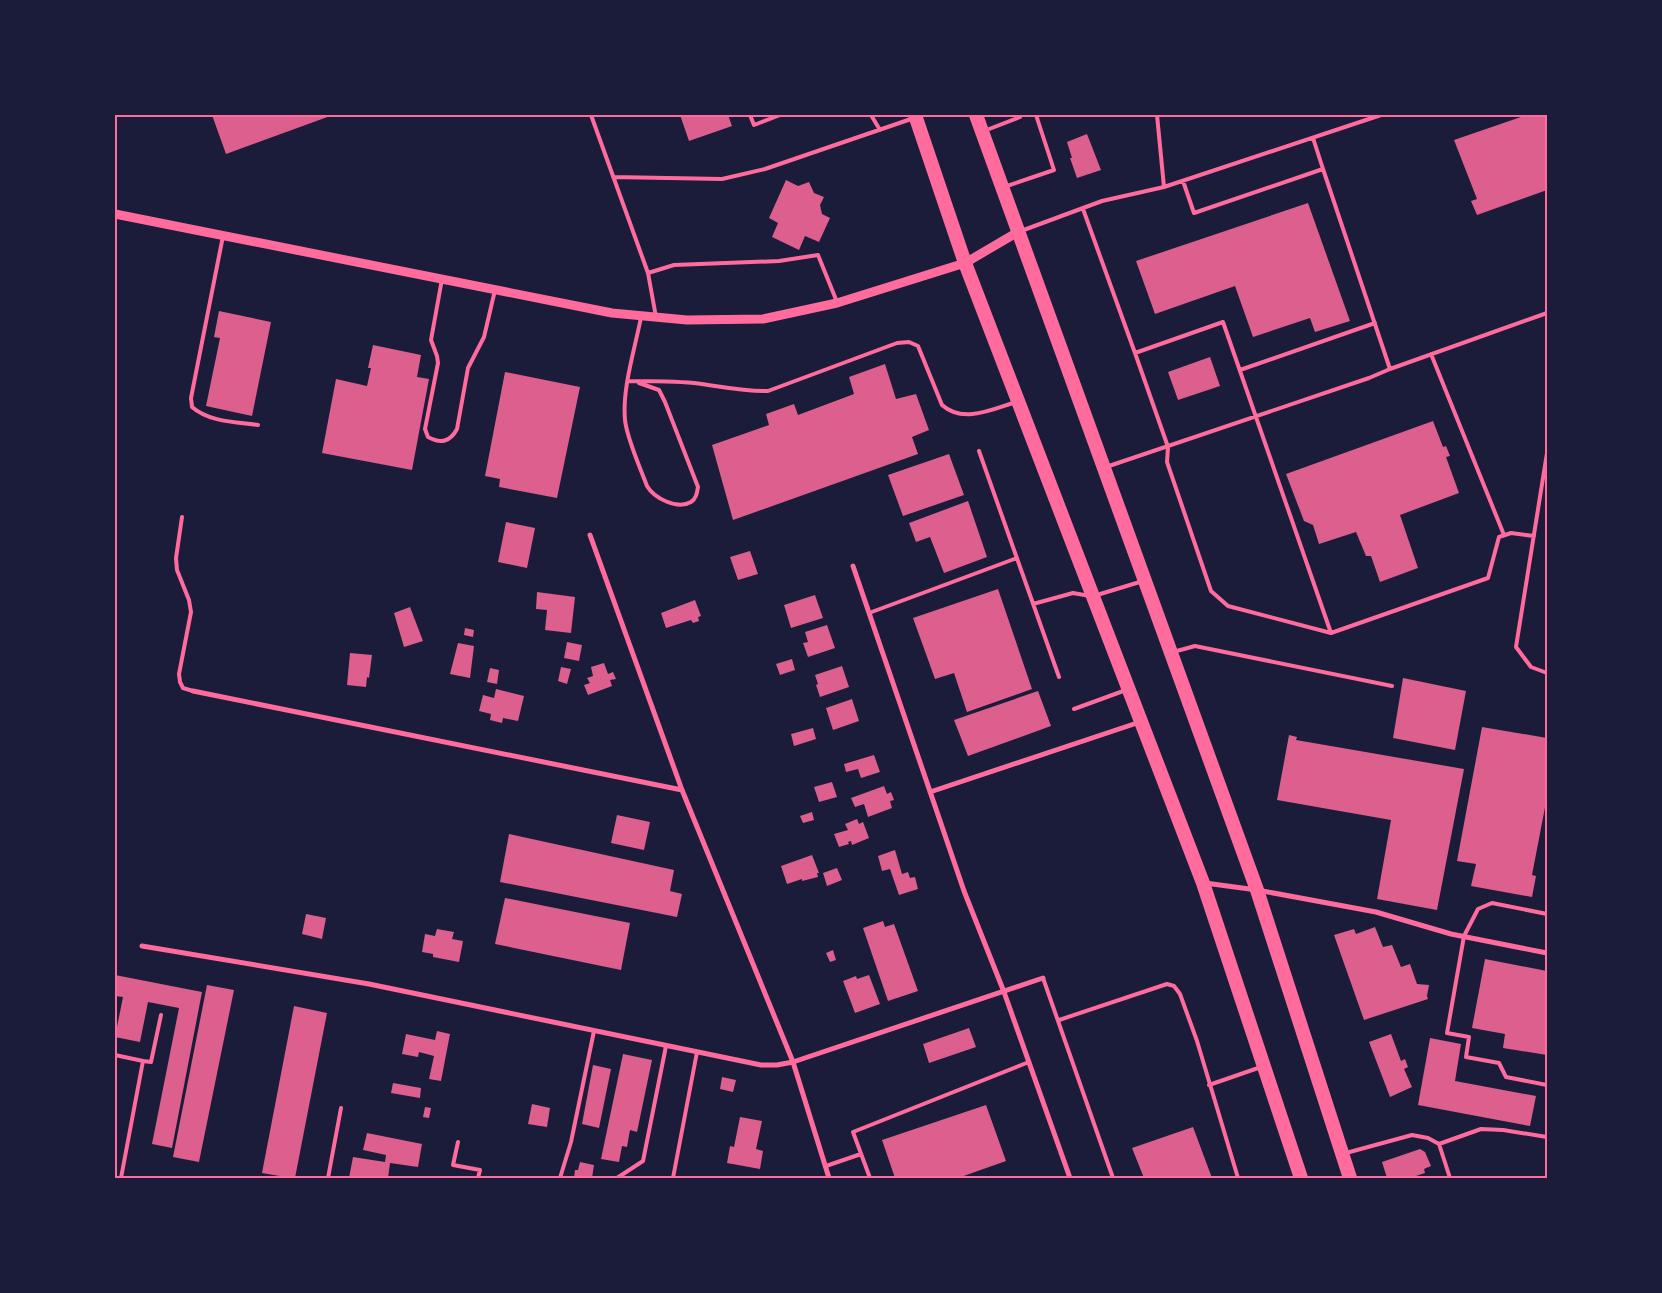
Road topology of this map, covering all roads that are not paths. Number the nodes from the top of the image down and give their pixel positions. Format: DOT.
graph roads {
  1 [pos="591,115"];
  2 [pos="750,115"];
  3 [pos="780,115"];
  4 [pos="871,115"];
  5 [pos="976,115"];
  6 [pos="1025,115"];
  7 [pos="1036,115"];
  8 [pos="1157,115"];
  9 [pos="1381,115"];
  10 [pos="915,116"];
  11 [pos="1019,116"];
  12 [pos="880,130"];
  13 [pos="982,132"];
  14 [pos="1312,138"];
  15 [pos="1323,169"];
  16 [pos="613,177"];
  17 [pos="1183,181"];
  18 [pos="1164,187"];
  19 [pos="1002,188"];
  20 [pos="1082,209"];
  21 [pos="115,214"];
  22 [pos="1018,232"];
  23 [pos="223,236"];
  24 [pos="965,263"];
  25 [pos="648,272"];
  26 [pos="442,279"];
  27 [pos="495,290"];
  28 [pos="837,303"];
  29 [pos="1547,313"];
  30 [pos="641,317"];
  31 [pos="656,318"];
  32 [pos="1375,324"];
  33 [pos="1135,353"];
  34 [pos="1431,354"];
  35 [pos="1390,369"];
  36 [pos="1240,370"];
  37 [pos="628,381"];
  38 [pos="1018,401"];
  39 [pos="1256,417"];
  40 [pos="258,425"];
  41 [pos="1168,447"];
  42 [pos="979,450"];
  43 [pos="1547,453"];
  44 [pos="1104,468"];
  45 [pos="182,517"];
  46 [pos="590,535"];
  47 [pos="1504,535"];
  48 [pos="1534,536"];
  49 [pos="1017,558"];
  50 [pos="853,566"];
  51 [pos="1145,581"];
  52 [pos="1092,596"];
  53 [pos="1034,604"];
  54 [pos="869,613"];
  55 [pos="1331,633"];
  56 [pos="1171,652"];
  57 [pos="1547,672"];
  58 [pos="1059,676"];
  59 [pos="1392,686"];
  60 [pos="1128,690"];
  61 [pos="193,691"];
  62 [pos="1074,709"];
  63 [pos="1140,722"];
  64 [pos="682,790"];
  65 [pos="930,792"];
  66 [pos="1203,883"];
  67 [pos="1256,890"];
  68 [pos="1547,914"];
  69 [pos="1464,936"];
  70 [pos="142,946"];
  71 [pos="1547,954"];
  72 [pos="1043,978"];
  73 [pos="1004,992"];
  74 [pos="162,1015"];
  75 [pos="1059,1020"];
  76 [pos="594,1031"];
  77 [pos="666,1046"];
  78 [pos="697,1052"];
  79 [pos="115,1055"];
  80 [pos="143,1061"];
  81 [pos="792,1062"];
  82 [pos="1029,1062"];
  83 [pos="1263,1066"];
  84 [pos="1210,1085"];
  85 [pos="1547,1085"];
  86 [pos="341,1108"];
  87 [pos="1547,1137"];
  88 [pos="458,1142"];
  89 [pos="1439,1144"];
  90 [pos="861,1154"];
  91 [pos="1343,1154"];
  92 [pos="826,1166"];
  93 [pos="121,1178"];
  94 [pos="328,1178"];
  95 [pos="478,1178"];
  96 [pos="560,1178"];
  97 [pos="617,1178"];
  98 [pos="673,1178"];
  99 [pos="829,1178"];
  100 [pos="870,1178"];
  101 [pos="1070,1178"];
  102 [pos="1113,1178"];
  103 [pos="1238,1178"];
  104 [pos="1301,1178"];
  105 [pos="1350,1178"];
  106 [pos="1450,1178"];
  1 -- 16 [label="lane"];
  2 -- 3 [label="lane"];
  4 -- 12 [label="lane"];
  5 -- 13 [label="highway"];
  6 -- 11 [label="lane"];
  7 -- 19 [label="lane"];
  8 -- 18 [label="lane"];
  9 -- 14 [label="lane"];
  10 -- 12 [label="lane"];
  10 -- 24 [label="highway"];
  11 -- 13 [label="lane"];
  12 -- 16 [label="lane"];
  13 -- 19 [label="highway"];
  14 -- 15 [label="lane"];
  14 -- 17 [label="lane"];
  15 -- 17 [label="lane"];
  15 -- 32 [label="lane"];
  16 -- 25 [label="lane"];
  17 -- 18 [label="lane"];
  18 -- 20 [label="lane"];
  19 -- 22 [label="highway"];
  20 -- 22 [label="lane"];
  20 -- 33 [label="lane"];
  21 -- 23 [label="street"];
  22 -- 24 [label="street"];
  22 -- 44 [label="highway"];
  23 -- 26 [label="street"];
  23 -- 40 [label="lane"];
  24 -- 28 [label="street"];
  24 -- 38 [label="highway"];
  25 -- 28 [label="lane"];
  25 -- 31 [label="lane"];
  26 -- 27 [label="street"];
  26 -- 27 [label="lane"];
  27 -- 30 [label="street"];
  28 -- 31 [label="street"];
  29 -- 34 [label="lane"];
  30 -- 31 [label="street"];
  30 -- 37 [label="lane"];
  32 -- 35 [label="lane"];
  32 -- 36 [label="lane"];
  33 -- 36 [label="lane"];
  33 -- 41 [label="lane"];
  34 -- 35 [label="lane"];
  34 -- 47 [label="lane"];
  35 -- 39 [label="lane"];
  36 -- 39 [label="lane"];
  37 -- 37 [label="lane"];
  37 -- 38 [label="lane"];
  38 -- 52 [label="highway"];
  39 -- 41 [label="lane"];
  39 -- 55 [label="lane"];
  41 -- 44 [label="lane"];
  41 -- 55 [label="lane"];
  42 -- 49 [label="lane"];
  43 -- 48 [label="lane"];
  44 -- 51 [label="highway"];
  45 -- 61 [label="lane"];
  46 -- 64 [label="street"];
  47 -- 48 [label="lane"];
  47 -- 55 [label="lane"];
  48 -- 57 [label="lane"];
  49 -- 53 [label="lane"];
  49 -- 54 [label="lane"];
  50 -- 54 [label="street"];
  51 -- 52 [label="lane"];
  51 -- 56 [label="highway"];
  52 -- 53 [label="lane"];
  52 -- 60 [label="highway"];
  53 -- 58 [label="lane"];
  54 -- 65 [label="street"];
  56 -- 59 [label="lane"];
  56 -- 67 [label="highway"];
  60 -- 62 [label="lane"];
  60 -- 63 [label="highway"];
  61 -- 64 [label="street"];
  63 -- 65 [label="street"];
  63 -- 66 [label="highway"];
  64 -- 81 [label="street"];
  65 -- 73 [label="street"];
  66 -- 67 [label="street"];
  66 -- 83 [label="highway"];
  67 -- 69 [label="street"];
  67 -- 91 [label="highway"];
  68 -- 69 [label="lane"];
  69 -- 71 [label="street"];
  69 -- 85 [label="lane"];
  70 -- 76 [label="street"];
  72 -- 73 [label="street"];
  72 -- 75 [label="lane"];
  73 -- 81 [label="street"];
  73 -- 82 [label="street"];
  74 -- 80 [label="lane"];
  75 -- 84 [label="lane"];
  75 -- 102 [label="lane"];
  76 -- 77 [label="street"];
  76 -- 96 [label="lane"];
  77 -- 78 [label="street"];
  77 -- 97 [label="lane"];
  78 -- 81 [label="street"];
  78 -- 98 [label="lane"];
  79 -- 80 [label="lane"];
  80 -- 93 [label="lane"];
  81 -- 92 [label="street"];
  82 -- 90 [label="lane"];
  82 -- 101 [label="street"];
  83 -- 84 [label="lane"];
  83 -- 104 [label="highway"];
  84 -- 103 [label="lane"];
  86 -- 94 [label="lane"];
  87 -- 89 [label="lane"];
  88 -- 95 [label="lane"];
  89 -- 91 [label="lane"];
  89 -- 106 [label="lane"];
  90 -- 92 [label="lane"];
  90 -- 100 [label="lane"];
  91 -- 105 [label="highway"];
  92 -- 99 [label="street"];
}
